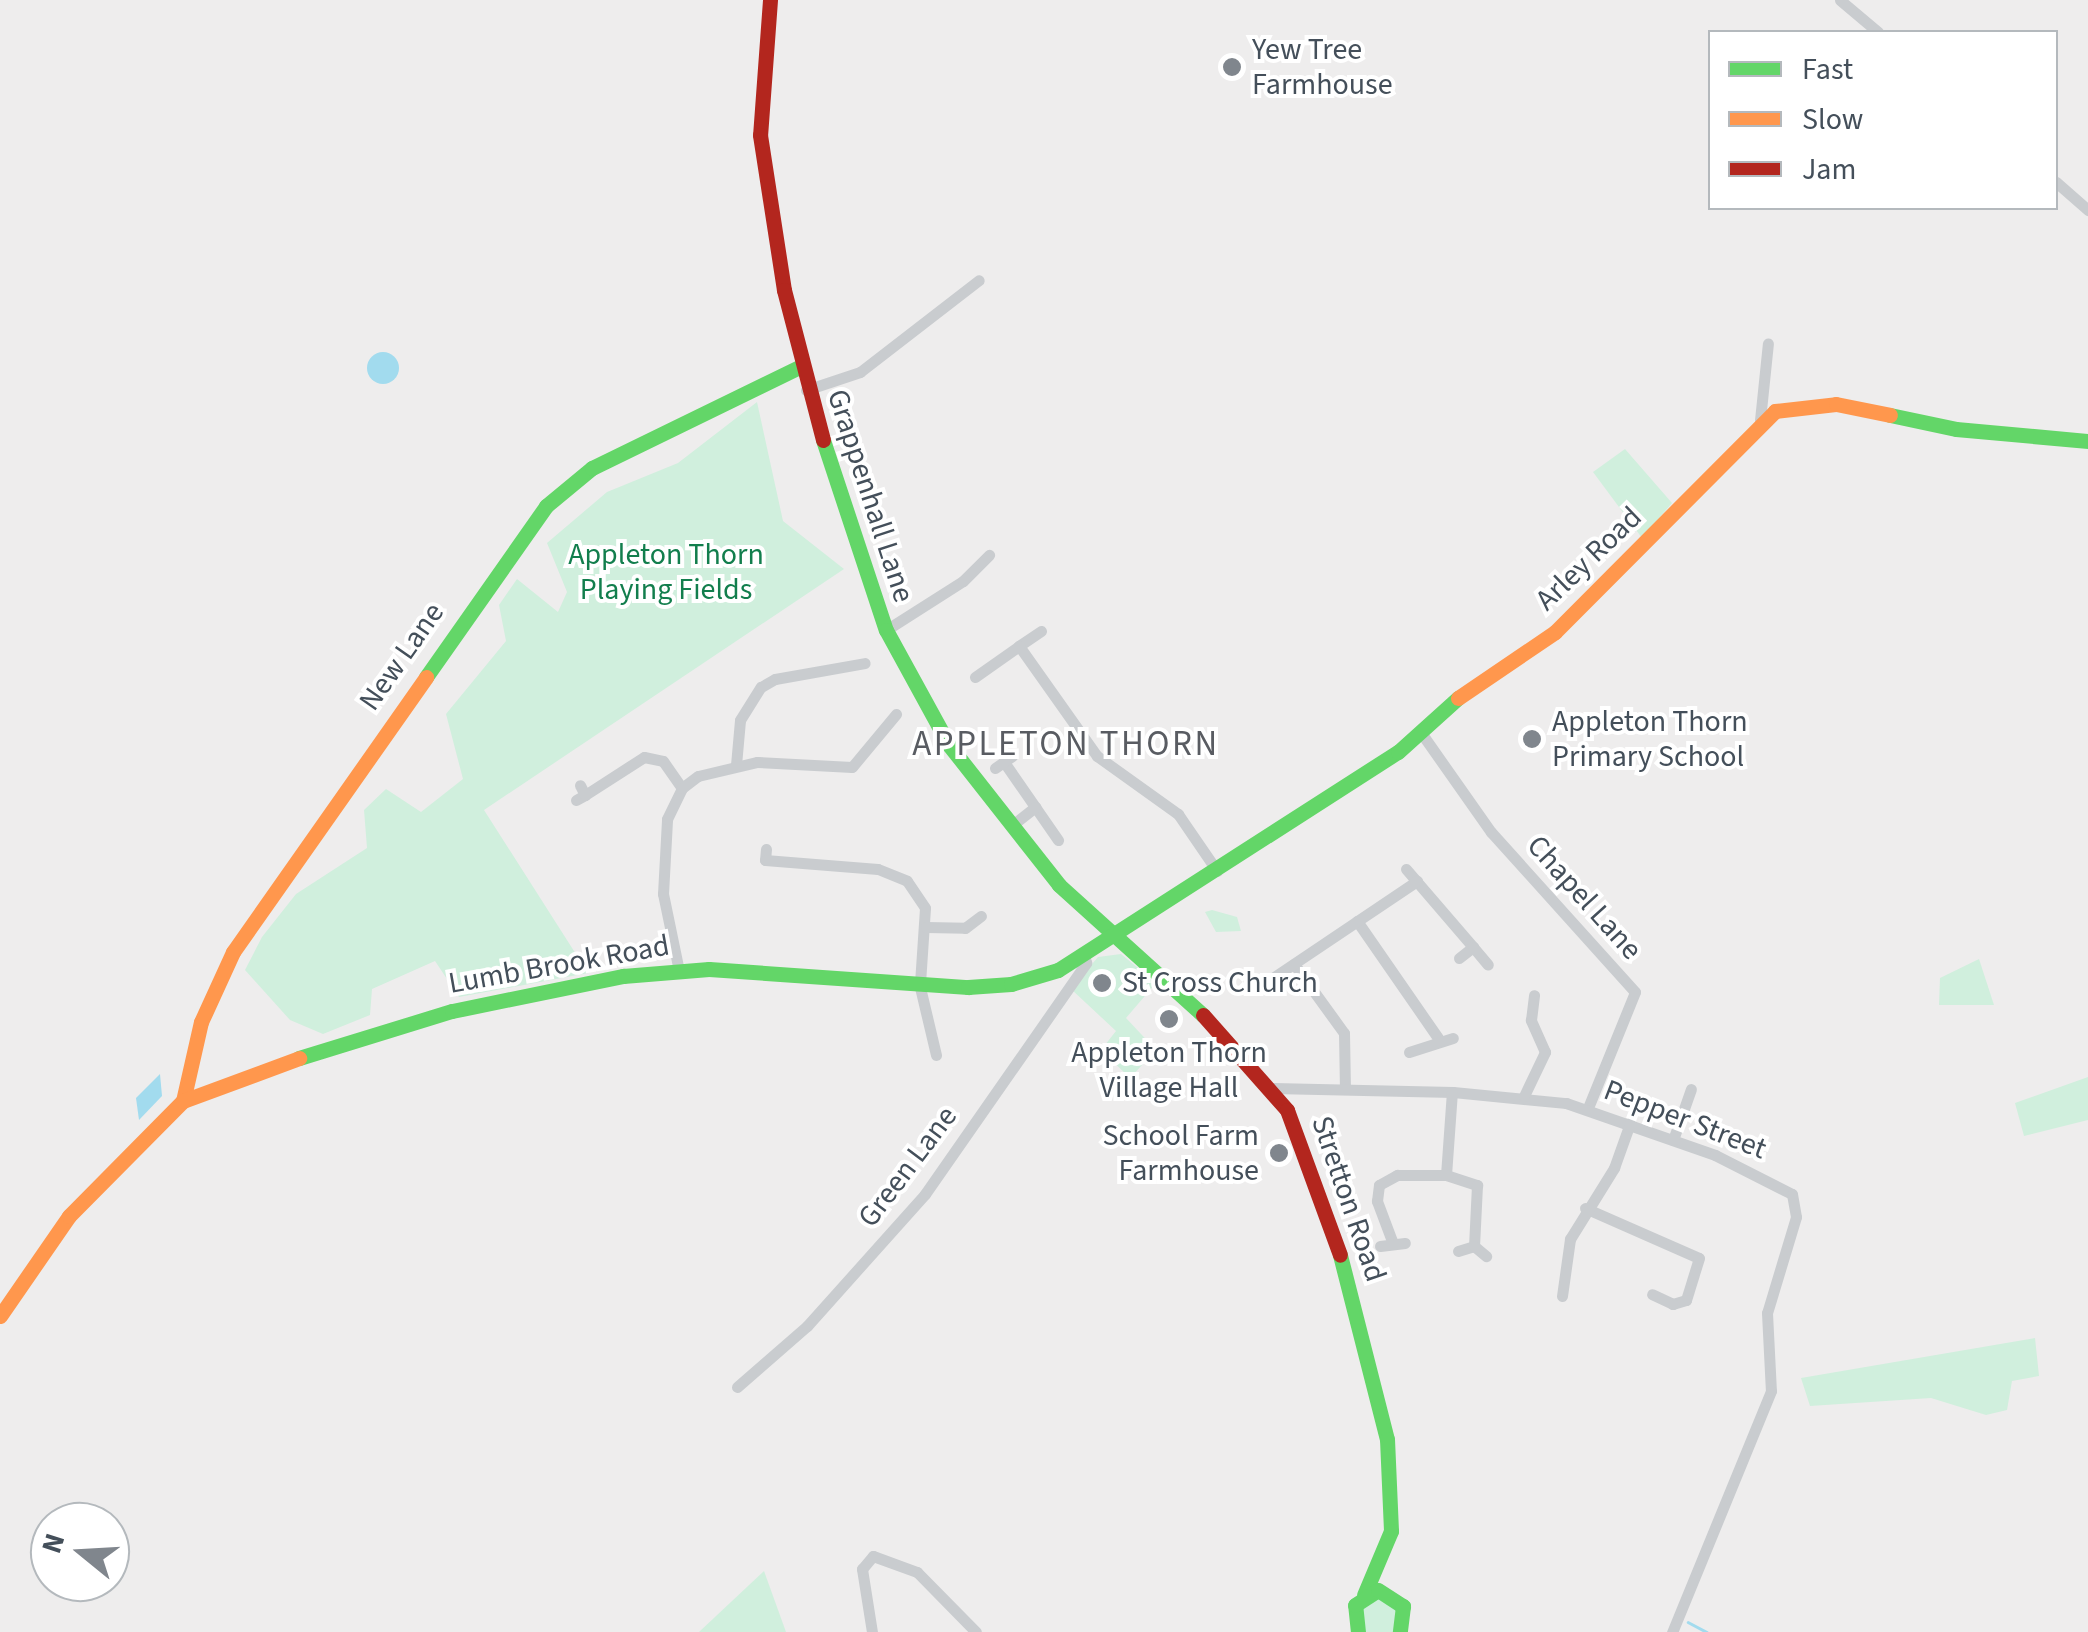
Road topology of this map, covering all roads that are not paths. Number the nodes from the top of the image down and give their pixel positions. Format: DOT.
graph roads {
  1 [pos="770,0"];
  2 [pos="1840,0"];
  3 [pos="1876,30"];
  4 [pos="2058,184"];
  5 [pos="2088,210"];
  6 [pos="979,280"];
  7 [pos="1768,343"];
  8 [pos="799,367"];
  9 [pos="806,390"];
  10 [pos="1760,420"];
  11 [pos="2088,441"];
  12 [pos="990,553"];
  13 [pos="886,630"];
  14 [pos="1041,631"];
  15 [pos="1020,646"];
  16 [pos="867,662"];
  17 [pos="975,677"];
  18 [pos="896,714"];
  19 [pos="1422,734"];
  20 [pos="1004,762"];
  21 [pos="736,765"];
  22 [pos="682,788"];
  23 [pos="580,793"];
  24 [pos="1035,807"];
  25 [pos="1011,826"];
  26 [pos="1058,840"];
  27 [pos="766,849"];
  28 [pos="1406,869"];
  29 [pos="1216,871"];
  30 [pos="1416,881"];
  31 [pos="980,916"];
  32 [pos="1357,921"];
  33 [pos="926,926"];
  34 [pos="1112,938"];
  35 [pos="1473,947"];
  36 [pos="1084,953"];
  37 [pos="1460,958"];
  38 [pos="1294,964"];
  39 [pos="1488,964"];
  40 [pos="679,971"];
  41 [pos="1272,978"];
  42 [pos="920,984"];
  43 [pos="1534,995"];
  44 [pos="1438,1038"];
  45 [pos="1453,1038"];
  46 [pos="1410,1052"];
  47 [pos="936,1055"];
  48 [pos="1689,1085"];
  49 [pos="1273,1088"];
  50 [pos="1345,1088"];
  51 [pos="1452,1092"];
  52 [pos="1524,1096"];
  53 [pos="183,1101"];
  54 [pos="1588,1108"];
  55 [pos="1630,1123"];
  56 [pos="1673,1140"];
  57 [pos="1446,1175"];
  58 [pos="1586,1208"];
  59 [pos="1392,1244"];
  60 [pos="1474,1246"];
  61 [pos="1458,1251"];
  62 [pos="1486,1256"];
  63 [pos="1652,1294"];
  64 [pos="1562,1298"];
  65 [pos="0,1316"];
  66 [pos="737,1387"];
  67 [pos="1386,1549"];
  68 [pos="1392,1594"];
  69 [pos="1364,1595"];
  70 [pos="1353,1612"];
  71 [pos="1402,1631"];
  72 [pos="872,1632"];
  73 [pos="976,1632"];
  74 [pos="1339,1632"];
  75 [pos="1358,1632"];
  76 [pos="1672,1632"];
  1 -- 8 [label="street, Grappenhall Lane"];
  2 -- 3 [label="street"];
  4 -- 5 [label="street"];
  6 -- 9 [label="street"];
  7 -- 10 [label="street"];
  8 -- 9 [label="street, Grappenhall Lane"];
  8 -- 53 [label="street, New Lane"];
  9 -- 13 [label="street, Grappenhall Lane"];
  10 -- 11 [label="street, Arley Road"];
  10 -- 19 [label="street, Arley Road"];
  12 -- 13 [label="street"];
  13 -- 25 [label="street, Grappenhall Lane"];
  14 -- 15 [label="street"];
  15 -- 17 [label="street"];
  15 -- 29 [label="street"];
  16 -- 21 [label="street"];
  18 -- 21 [label="street"];
  19 -- 29 [label="street, Arley Road"];
  19 -- 54 [label="street, Chapel Lane"];
  20 -- 24 [label="street"];
  21 -- 22 [label="street"];
  22 -- 23 [label="street"];
  22 -- 40 [label="street"];
  24 -- 25 [label="street"];
  24 -- 26 [label="street"];
  25 -- 34 [label="street, Grappenhall Lane"];
  27 -- 33 [label="street"];
  28 -- 30 [label="street"];
  29 -- 34 [label="street, Arley Road"];
  30 -- 32 [label="street"];
  30 -- 35 [label="street"];
  31 -- 33 [label="street"];
  32 -- 38 [label="street"];
  32 -- 44 [label="street"];
  33 -- 42 [label="street"];
  34 -- 36 [label="street, Lumb Brook Road"];
  34 -- 49 [label="street, Stretton Road"];
  35 -- 37 [label="street"];
  35 -- 39 [label="street"];
  36 -- 42 [label="street, Lumb Brook Road"];
  36 -- 66 [label="street, Green Lane"];
  38 -- 41 [label="street"];
  38 -- 50 [label="street"];
  40 -- 42 [label="street, Lumb Brook Road"];
  40 -- 53 [label="street, Lumb Brook Road"];
  42 -- 47 [label="street"];
  43 -- 52 [label="street"];
  44 -- 45 [label="street"];
  44 -- 46 [label="street"];
  48 -- 56 [label="street"];
  49 -- 50 [label="street, Pepper Street"];
  49 -- 67 [label="street, Stretton Road"];
  50 -- 51 [label="street, Pepper Street"];
  51 -- 52 [label="street, Pepper Street"];
  51 -- 57 [label="street"];
  52 -- 54 [label="street, Pepper Street"];
  53 -- 65 [label="street, Lumb Brook Road"];
  54 -- 55 [label="street, Pepper Street"];
  55 -- 56 [label="street, Pepper Street"];
  55 -- 58 [label="street"];
  56 -- 76 [label="street, Pepper Street"];
  57 -- 59 [label="street"];
  57 -- 60 [label="street"];
  58 -- 63 [label="street"];
  58 -- 64 [label="street"];
  60 -- 61 [label="street"];
  60 -- 62 [label="street"];
  67 -- 68 [label="street, Stretton Road"];
  67 -- 69 [label="street, Stretton Road"];
  68 -- 69 [label="street"];
  68 -- 71 [label="street, Stretton Road"];
  69 -- 70 [label="street, Stretton Road"];
  70 -- 74 [label="street, Stretton Road"];
  70 -- 75 [label="street"];
  72 -- 73 [label="street"];
}
